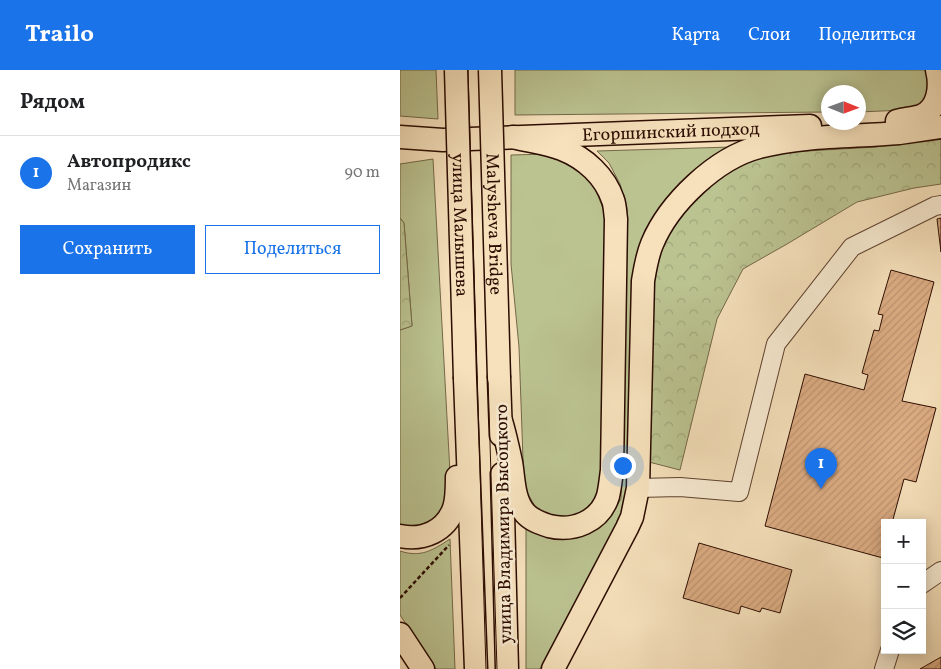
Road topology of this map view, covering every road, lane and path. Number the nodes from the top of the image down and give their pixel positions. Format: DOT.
graph roads {
  1 [pos="456,70"];
  2 [pos="490,70"];
  3 [pos="937,70"];
  4 [pos="941,118"];
  5 [pos="891,123"];
  6 [pos="941,127"];
  7 [pos="400,136"];
  8 [pos="513,137"];
  9 [pos="443,140"];
  10 [pos="400,150"];
  11 [pos="941,206"];
  12 [pos="499,378"];
  13 [pos="465,381"];
  14 [pos="501,420"];
  15 [pos="638,488"];
  16 [pos="400,536"];
  17 [pos="449,545"];
  18 [pos="941,571"];
  19 [pos="926,581"];
  20 [pos="400,598"];
  21 [pos="400,634"];
  22 [pos="889,654"];
  23 [pos="423,669"];
  24 [pos="476,669"];
  25 [pos="507,669"];
  26 [pos="553,669"];
  27 [pos="884,669"];
  1 -- 13 [label="main road, улица Малышева, bridge"];
  2 -- 12 [label="main road, Malysheva Bridge, bridge"];
  3 -- 5 [label="main road"];
  4 -- 5 [label="main road, Егоршинский подход"];
  5 -- 8 [label="main road, Егоршинский подход"];
  6 -- 15 [label="main road"];
  7 -- 9 [label="main road, Егоршинский подход"];
  8 -- 9 [label="main road, Егоршинский подход"];
  8 -- 14 [label="main road"];
  9 -- 10 [label="main road"];
  11 -- 15 [label="lane"];
  12 -- 14 [label="main road, улица Владимира Высоцкого"];
  13 -- 16 [label="main road"];
  13 -- 24 [label="main road"];
  14 -- 25 [label="main road, улица Владимира Высоцкого"];
  15 -- 26 [label="main road"];
  17 -- 20 [label="path"];
  18 -- 19 [label="lane"];
  21 -- 23 [label="main road"];
  22 -- 27 [label="lane"];
}
